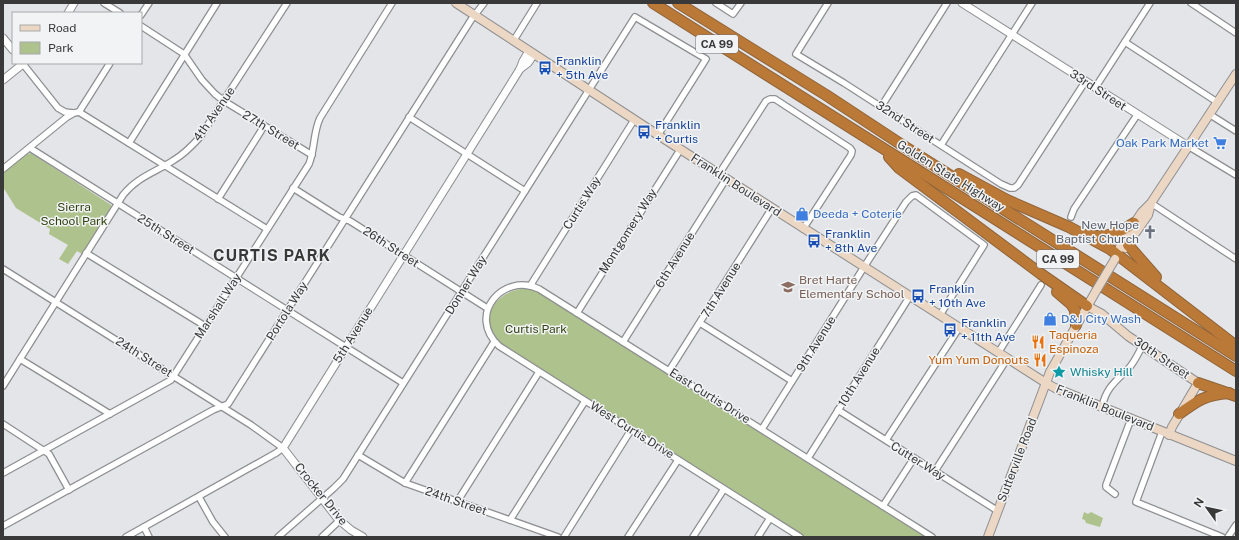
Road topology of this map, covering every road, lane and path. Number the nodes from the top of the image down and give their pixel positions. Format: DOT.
graph roads {
  1 [pos="74,3"];
  2 [pos="104,3"];
  3 [pos="148,3"];
  4 [pos="217,3"];
  5 [pos="286,3"];
  6 [pos="392,3"];
  7 [pos="456,3"];
  8 [pos="484,3"];
  9 [pos="537,3"];
  10 [pos="653,3"];
  11 [pos="678,3"];
  12 [pos="716,3"];
  13 [pos="741,3"];
  14 [pos="828,3"];
  15 [pos="947,3"];
  16 [pos="962,3"];
  17 [pos="1032,3"];
  18 [pos="1150,3"];
  19 [pos="1191,3"];
  20 [pos="69,12"];
  21 [pos="118,12"];
  22 [pos="142,13"];
  23 [pos="474,15"];
  24 [pos="142,27"];
  25 [pos="1236,32"];
  26 [pos="1012,35"];
  27 [pos="3,38"];
  28 [pos="514,40"];
  29 [pos="1125,42"];
  30 [pos="12,49"];
  31 [pos="532,52"];
  32 [pos="185,55"];
  33 [pos="22,64"];
  34 [pos="24,64"];
  35 [pos="109,64"];
  36 [pos="1236,74"];
  37 [pos="3,80"];
  38 [pos="1085,82"];
  39 [pos="1095,88"];
  40 [pos="589,90"];
  41 [pos="224,101"];
  42 [pos="1217,102"];
  43 [pos="881,107"];
  44 [pos="76,112"];
  45 [pos="1209,114"];
  46 [pos="1137,115"];
  47 [pos="409,117"];
  48 [pos="634,120"];
  49 [pos="263,125"];
  50 [pos="1236,131"];
  51 [pos="658,135"];
  52 [pos="129,143"];
  53 [pos="902,145"];
  54 [pos="941,145"];
  55 [pos="1188,146"];
  56 [pos="879,147"];
  57 [pos="30,148"];
  58 [pos="680,150"];
  59 [pos="466,154"];
  60 [pos="312,155"];
  61 [pos="165,165"];
  62 [pos="3,169"];
  63 [pos="1236,175"];
  64 [pos="723,177"];
  65 [pos="293,188"];
  66 [pos="525,191"];
  67 [pos="218,199"];
  68 [pos="1151,203"];
  69 [pos="117,204"];
  70 [pos="772,208"];
  71 [pos="1071,217"];
  72 [pos="345,219"];
  73 [pos="1134,223"];
  74 [pos="267,229"];
  75 [pos="803,229"];
  76 [pos="1080,232"];
  77 [pos="1128,245"];
  78 [pos="86,253"];
  79 [pos="403,255"];
  80 [pos="1116,257"];
  81 [pos="1236,259"];
  82 [pos="864,267"];
  83 [pos="3,269"];
  84 [pos="1041,274"];
  85 [pos="236,277"];
  86 [pos="530,286"];
  87 [pos="1041,286"];
  88 [pos="461,292"];
  89 [pos="910,296"];
  90 [pos="1173,296"];
  91 [pos="56,302"];
  92 [pos="1089,302"];
  93 [pos="487,308"];
  94 [pos="287,310"];
  95 [pos="576,313"];
  96 [pos="940,315"];
  97 [pos="700,323"];
  98 [pos="1076,325"];
  99 [pos="205,326"];
  100 [pos="959,328"];
  101 [pos="494,342"];
  102 [pos="623,342"];
  103 [pos="1143,345"];
  104 [pos="1236,346"];
  105 [pos="346,347"];
  106 [pos="998,353"];
  107 [pos="1236,356"];
  108 [pos="20,359"];
  109 [pos="1007,359"];
  110 [pos="669,371"];
  111 [pos="1236,371"];
  112 [pos="539,372"];
  113 [pos="174,375"];
  114 [pos="792,381"];
  115 [pos="1198,382"];
  116 [pos="404,383"];
  117 [pos="1046,384"];
  118 [pos="3,386"];
  119 [pos="1232,395"];
  120 [pos="585,401"];
  121 [pos="222,406"];
  122 [pos="1102,407"];
  123 [pos="838,410"];
  124 [pos="110,414"];
  125 [pos="1179,414"];
  126 [pos="1131,419"];
  127 [pos="3,424"];
  128 [pos="762,429"];
  129 [pos="631,430"];
  130 [pos="1165,433"];
  131 [pos="886,440"];
  132 [pos="283,448"];
  133 [pos="44,450"];
  134 [pos="358,455"];
  135 [pos="808,458"];
  136 [pos="914,458"];
  137 [pos="678,460"];
  138 [pos="1236,461"];
  139 [pos="935,471"];
  140 [pos="3,473"];
  141 [pos="405,483"];
  142 [pos="724,489"];
  143 [pos="69,490"];
  144 [pos="1115,494"];
  145 [pos="199,497"];
  146 [pos="322,499"];
  147 [pos="457,502"];
  148 [pos="883,506"];
  149 [pos="998,511"];
  150 [pos="770,518"];
  151 [pos="340,520"];
  152 [pos="510,520"];
  153 [pos="1236,524"];
  154 [pos="3,526"];
  155 [pos="144,527"];
  156 [pos="126,537"];
  157 [pos="149,537"];
  158 [pos="224,537"];
  159 [pos="278,537"];
  160 [pos="322,537"];
  161 [pos="363,537"];
  162 [pos="558,537"];
  163 [pos="564,537"];
  164 [pos="628,537"];
  165 [pos="693,537"];
  166 [pos="758,537"];
  167 [pos="800,537"];
  168 [pos="932,537"];
  169 [pos="988,537"];
  170 [pos="1222,537"];
  171 [pos="1228,537"];
  1 -- 20 [label="street"];
  2 -- 21 [label="street"];
  3 -- 22 [label="street"];
  4 -- 32 [label="street"];
  5 -- 41 [label="street, 4th Avenue"];
  6 -- 60 [label="street, Marshall Way"];
  7 -- 23 [label="main road, Franklin Boulevard"];
  8 -- 23 [label="street, Portola Way"];
  9 -- 28 [label="street"];
  10 -- 56 [label="highway, Golden State Highway / CA 99"];
  11 -- 53 [label="highway, Golden State Highway / CA 99"];
  12 -- 13 [label="street"];
  14 -- 43 [label="street, 32nd Street"];
  15 -- 43 [label="street"];
  16 -- 26 [label="street, 33rd Street"];
  17 -- 26 [label="street"];
  18 -- 29 [label="street"];
  19 -- 25 [label="street"];
  23 -- 28 [label="main road, Franklin Boulevard"];
  23 -- 47 [label="street, Portola Way"];
  24 -- 32 [label="street, 27th Street"];
  26 -- 38 [label="street, 33rd Street"];
  26 -- 54 [label="street"];
  27 -- 30 [label="street"];
  28 -- 31 [label="main road, Franklin Boulevard"];
  29 -- 39 [label="street"];
  29 -- 42 [label="street"];
  31 -- 40 [label="main road, Franklin Boulevard"];
  31 -- 59 [label="street, 5th Avenue"];
  32 -- 41 [label="street, 27th Street"];
  32 -- 52 [label="street"];
  33 -- 37 [label="street"];
  34 -- 44 [label="street"];
  35 -- 44 [label="street"];
  36 -- 42 [label="main road"];
  38 -- 39 [label="street, 33rd Street"];
  38 -- 54 [label="street, 32nd Street"];
  39 -- 46 [label="street, 33rd Street"];
  40 -- 48 [label="main road, Franklin Boulevard"];
  40 -- 51 [label="street, Donner Way"];
  40 -- 66 [label="street, Donner Way"];
  41 -- 49 [label="street, 27th Street"];
  41 -- 61 [label="street, 4th Avenue"];
  42 -- 45 [label="main road"];
  43 -- 54 [label="street, 32nd Street"];
  44 -- 52 [label="street"];
  44 -- 57 [label="street"];
  45 -- 50 [label="street"];
  45 -- 55 [label="main road"];
  46 -- 55 [label="street, 33rd Street"];
  46 -- 71 [label="street"];
  47 -- 59 [label="street"];
  47 -- 72 [label="street, Portola Way"];
  48 -- 51 [label="main road, Franklin Boulevard"];
  48 -- 86 [label="street, Curtis Way"];
  49 -- 60 [label="street, 27th Street"];
  49 -- 67 [label="street"];
  51 -- 58 [label="main road, Franklin Boulevard"];
  52 -- 61 [label="street"];
  53 -- 76 [label="highway"];
  53 -- 107 [label="highway, Golden State Highway / CA 99"];
  55 -- 63 [label="street, 33rd Street"];
  55 -- 68 [label="main road"];
  56 -- 84 [label="highway"];
  56 -- 111 [label="highway, Golden State Highway / CA 99"];
  57 -- 62 [label="street"];
  57 -- 69 [label="street, 25th Street"];
  58 -- 64 [label="main road, Franklin Boulevard"];
  58 -- 95 [label="street, Montgomery Way"];
  59 -- 66 [label="street"];
  59 -- 79 [label="street, 5th Avenue"];
  60 -- 65 [label="street, Marshall Way"];
  61 -- 67 [label="street"];
  61 -- 69 [label="street, 4th Avenue"];
  64 -- 70 [label="main road, Franklin Boulevard"];
  64 -- 75 [label="street, 6th Avenue"];
  64 -- 102 [label="street, 6th Avenue"];
  65 -- 72 [label="street, 26th Street"];
  65 -- 74 [label="street, Marshall Way"];
  66 -- 88 [label="street, Donner Way"];
  67 -- 74 [label="street"];
  68 -- 73 [label="main road"];
  68 -- 77 [label="main road"];
  68 -- 81 [label="street"];
  69 -- 78 [label="street, 4th Avenue"];
  69 -- 85 [label="street, 25th Street"];
  70 -- 75 [label="main road, Franklin Boulevard"];
  70 -- 97 [label="street, 7th Avenue"];
  72 -- 79 [label="street, 26th Street"];
  72 -- 94 [label="street, Portola Way"];
  73 -- 76 [label="highway"];
  73 -- 80 [label="main road"];
  74 -- 85 [label="street, Marshall Way"];
  75 -- 82 [label="main road, Franklin Boulevard"];
  76 -- 80 [label="highway"];
  77 -- 80 [label="main road"];
  77 -- 90 [label="highway"];
  78 -- 91 [label="street, 4th Avenue"];
  78 -- 99 [label="street"];
  79 -- 88 [label="street, 26th Street"];
  79 -- 105 [label="street, 5th Avenue"];
  80 -- 90 [label="highway"];
  80 -- 92 [label="main road, Sutterville Road, bridge"];
  82 -- 89 [label="main road, Franklin Boulevard"];
  82 -- 96 [label="street, 9th Avenue"];
  82 -- 114 [label="street, 9th Avenue"];
  83 -- 91 [label="street, 24th Street"];
  84 -- 92 [label="highway"];
  84 -- 98 [label="highway"];
  85 -- 94 [label="street, 25th Street"];
  85 -- 99 [label="street, Marshall Way"];
  86 -- 93 [label="street, East Curtis Drive"];
  86 -- 95 [label="street, East Curtis Drive"];
  87 -- 106 [label="street"];
  88 -- 93 [label="street, 26th Street"];
  88 -- 116 [label="street, Donner Way"];
  89 -- 96 [label="main road, Franklin Boulevard"];
  89 -- 123 [label="street, 10th Avenue"];
  90 -- 104 [label="highway"];
  91 -- 108 [label="street, 4th Avenue"];
  91 -- 113 [label="street, 24th Street"];
  92 -- 98 [label="main road, Sutterville Road"];
  92 -- 103 [label="main road, 30th Street"];
  93 -- 101 [label="street"];
  94 -- 105 [label="street, 25th Street"];
  94 -- 121 [label="street, Portola Way"];
  95 -- 102 [label="street, East Curtis Drive"];
  96 -- 100 [label="main road, Franklin Boulevard"];
  97 -- 110 [label="street, 7th Avenue"];
  97 -- 114 [label="street"];
  98 -- 117 [label="main road, Sutterville Road"];
  99 -- 113 [label="street, Marshall Way"];
  100 -- 106 [label="main road, Franklin Boulevard"];
  100 -- 131 [label="street"];
  101 -- 112 [label="street, West Curtis Drive"];
  101 -- 141 [label="street"];
  102 -- 110 [label="street, East Curtis Drive"];
  103 -- 115 [label="main road, 30th Street"];
  103 -- 122 [label="street"];
  105 -- 116 [label="street, 25th Street"];
  105 -- 132 [label="street, 5th Avenue"];
  106 -- 109 [label="main road, Franklin Boulevard"];
  108 -- 118 [label="street, 4th Avenue"];
  108 -- 124 [label="street"];
  109 -- 117 [label="main road, Franklin Boulevard"];
  109 -- 139 [label="street"];
  110 -- 128 [label="street, East Curtis Drive"];
  112 -- 120 [label="street, West Curtis Drive"];
  112 -- 147 [label="street"];
  113 -- 121 [label="street, 24th Street"];
  113 -- 124 [label="street, Marshall Way"];
  114 -- 128 [label="street, 9th Avenue"];
  115 -- 119 [label="highway"];
  115 -- 125 [label="main road"];
  116 -- 134 [label="street, Donner Way"];
  117 -- 122 [label="main road, Franklin Boulevard"];
  117 -- 149 [label="main road, Sutterville Road"];
  119 -- 125 [label="highway"];
  120 -- 129 [label="street, West Curtis Drive"];
  120 -- 152 [label="street"];
  121 -- 132 [label="street, 24th Street"];
  121 -- 143 [label="street, Portola Way"];
  122 -- 126 [label="main road, Franklin Boulevard"];
  123 -- 131 [label="street, Cutter Way"];
  123 -- 135 [label="street, 10th Avenue"];
  124 -- 133 [label="street, Marshall Way"];
  125 -- 130 [label="main road"];
  126 -- 130 [label="main road, Franklin Boulevard"];
  126 -- 144 [label="street"];
  127 -- 133 [label="street"];
  128 -- 135 [label="street, East Curtis Drive"];
  129 -- 137 [label="street, West Curtis Drive"];
  129 -- 163 [label="street"];
  130 -- 138 [label="main road, Franklin Boulevard"];
  130 -- 170 [label="street"];
  131 -- 136 [label="street, Cutter Way"];
  132 -- 145 [label="street, 5th Avenue"];
  132 -- 146 [label="street, Crocker Drive"];
  133 -- 140 [label="street, Marshall Way"];
  133 -- 143 [label="street"];
  134 -- 141 [label="street, 24th Street"];
  134 -- 146 [label="street, Donner Way"];
  135 -- 148 [label="street, East Curtis Drive"];
  136 -- 139 [label="street, Cutter Way"];
  136 -- 148 [label="street"];
  137 -- 142 [label="street, West Curtis Drive"];
  137 -- 164 [label="street"];
  139 -- 149 [label="street, Cutter Way"];
  141 -- 147 [label="street, 24th Street"];
  142 -- 150 [label="street, West Curtis Drive"];
  142 -- 165 [label="street"];
  143 -- 154 [label="street, Portola Way"];
  145 -- 155 [label="street, 5th Avenue"];
  145 -- 158 [label="street"];
  146 -- 151 [label="street, Crocker Drive"];
  146 -- 159 [label="street, Donner Way"];
  147 -- 152 [label="street, 24th Street"];
  148 -- 168 [label="street, East Curtis Drive"];
  149 -- 169 [label="main road, Sutterville Road"];
  150 -- 166 [label="street"];
  150 -- 167 [label="street, West Curtis Drive"];
  151 -- 160 [label="street"];
  151 -- 161 [label="street, Crocker Drive"];
  152 -- 162 [label="street, 24th Street"];
  153 -- 171 [label="street"];
  155 -- 156 [label="street, 5th Avenue"];
  155 -- 157 [label="street"];
}
